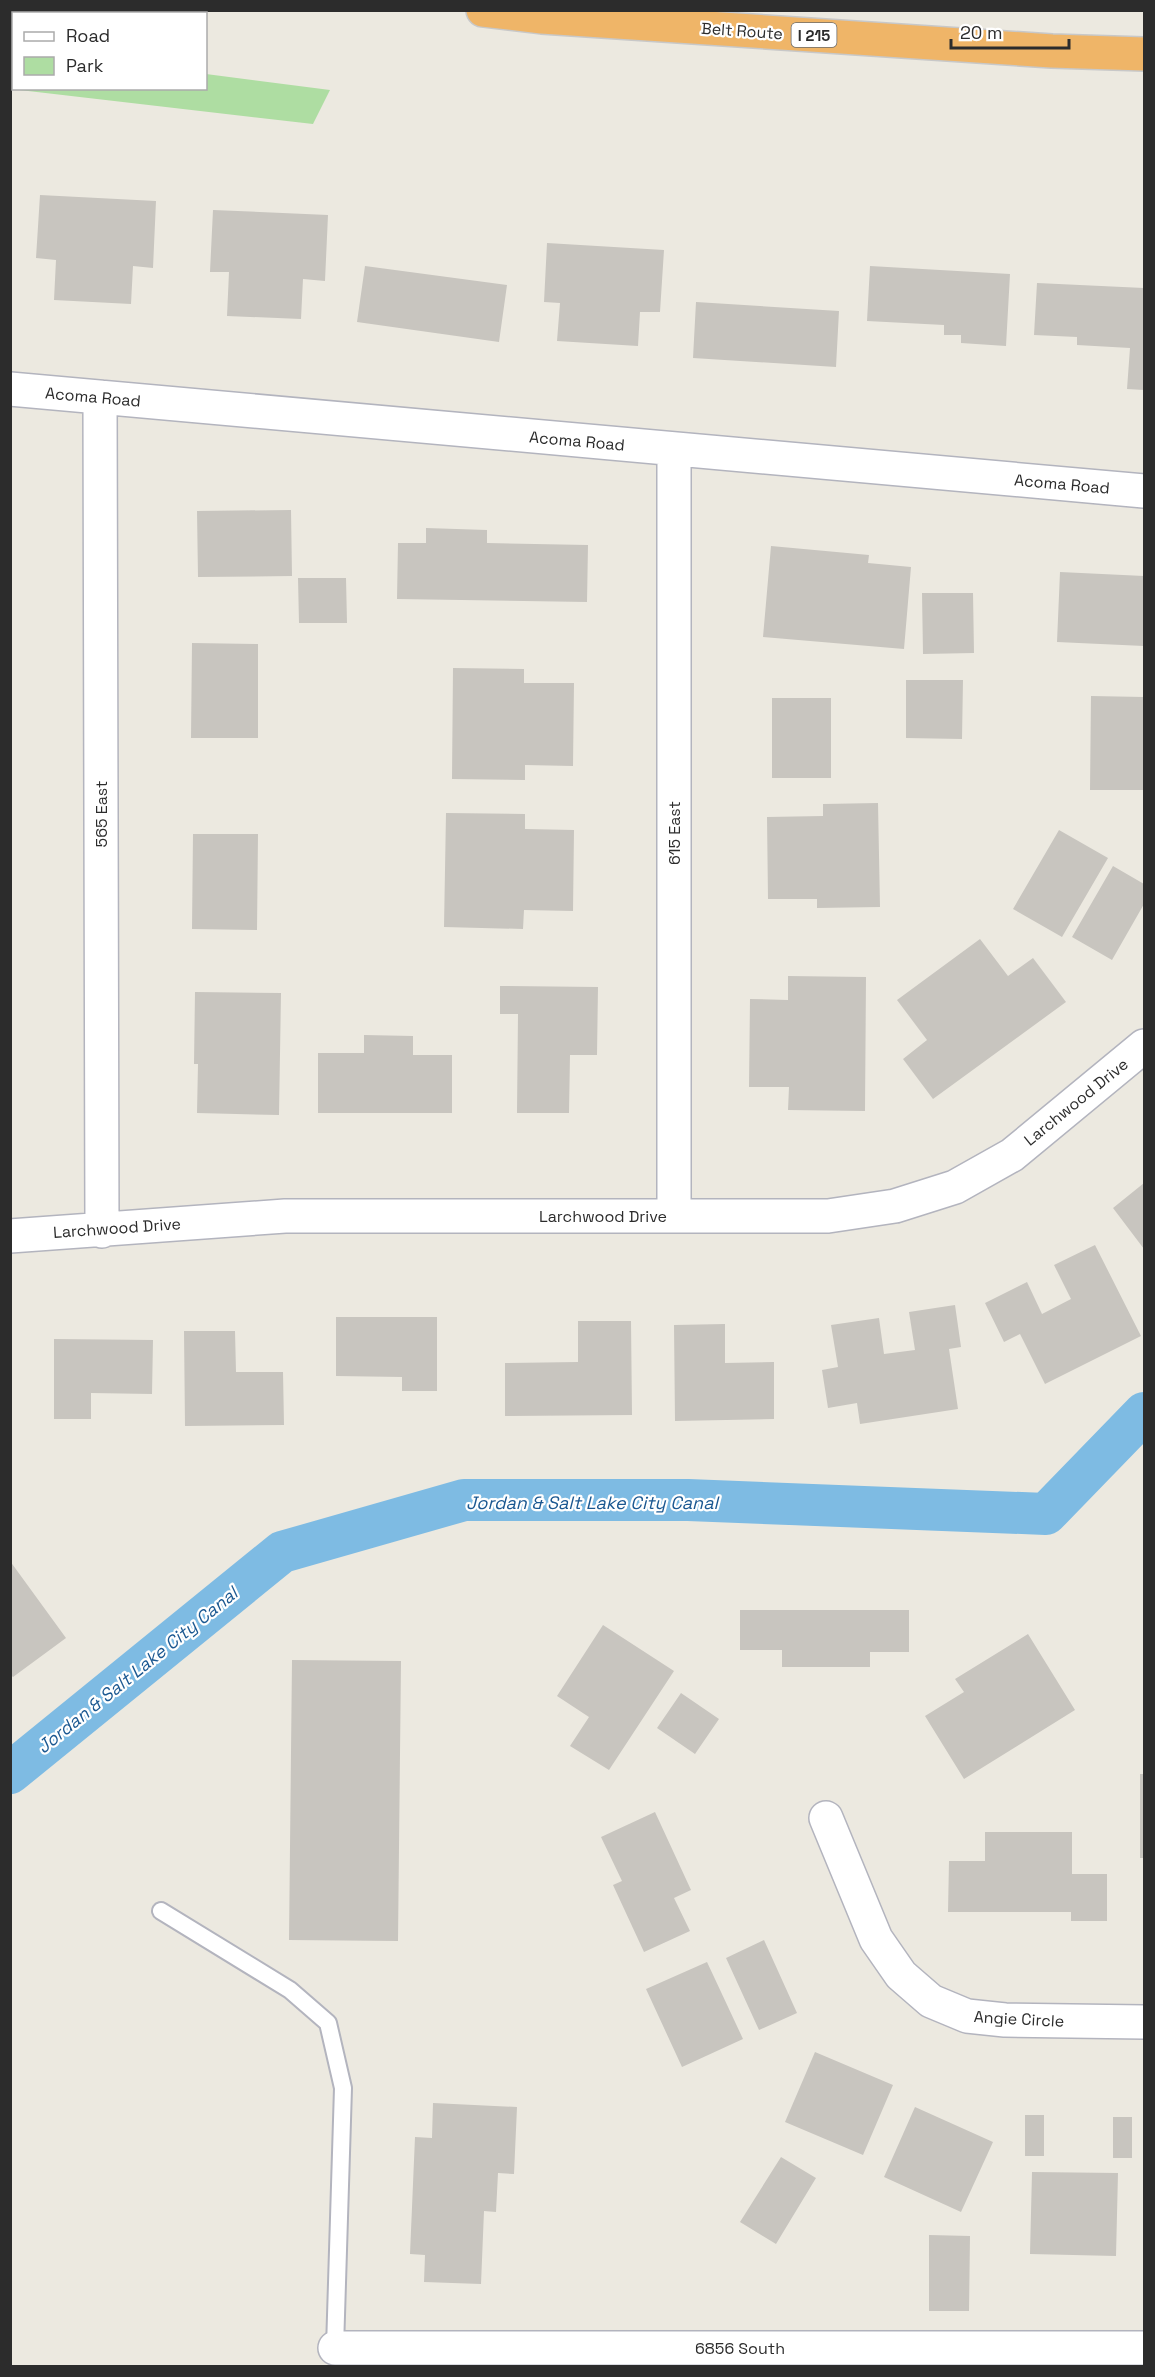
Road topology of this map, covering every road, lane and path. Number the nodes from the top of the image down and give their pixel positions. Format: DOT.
graph roads {
  1 [pos="483,10"];
  2 [pos="1144,54"];
  3 [pos="10,389"];
  4 [pos="100,397"];
  5 [pos="674,450"];
  6 [pos="1144,491"];
  7 [pos="1144,1046"];
  8 [pos="674,1216"];
  9 [pos="102,1231"];
  10 [pos="10,1236"];
  11 [pos="826,1818"];
  12 [pos="161,1911"];
  13 [pos="1144,2022"];
  14 [pos="335,2348"];
  15 [pos="1144,2348"];
  1 -- 2 [label="highway, Belt Route / I 215"];
  3 -- 4 [label="street, Acoma Road"];
  4 -- 5 [label="street, Acoma Road"];
  4 -- 9 [label="street, 565 East"];
  5 -- 6 [label="street, Acoma Road"];
  5 -- 8 [label="street, 615 East"];
  7 -- 8 [label="street, Larchwood Drive"];
  8 -- 9 [label="street, Larchwood Drive"];
  9 -- 10 [label="street, Larchwood Drive"];
  11 -- 13 [label="street, Angie Circle"];
  12 -- 14 [label="lane"];
  14 -- 15 [label="street, 6856 South"];
}
